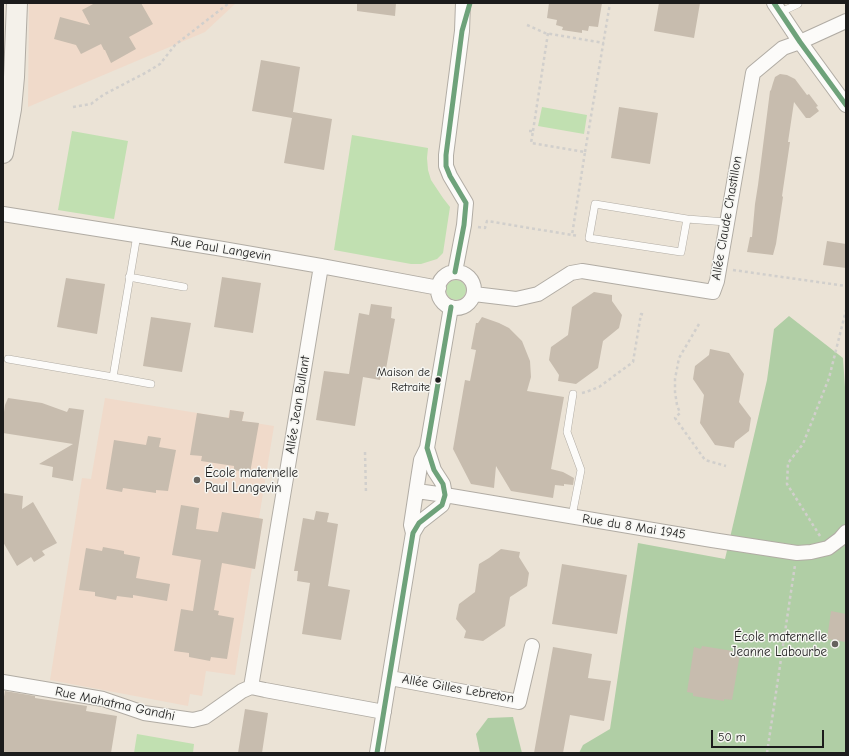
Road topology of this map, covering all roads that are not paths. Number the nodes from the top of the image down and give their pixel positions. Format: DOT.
graph roads {
  1 [pos="17,3"];
  2 [pos="463,3"];
  3 [pos="470,3"];
  4 [pos="798,4"];
  5 [pos="777,7"];
  6 [pos="846,21"];
  7 [pos="462,31"];
  8 [pos="800,42"];
  9 [pos="846,105"];
  10 [pos="3,154"];
  11 [pos="3,214"];
  12 [pos="687,219"];
  13 [pos="726,222"];
  14 [pos="136,235"];
  15 [pos="321,266"];
  16 [pos="455,272"];
  17 [pos="129,278"];
  18 [pos="184,288"];
  19 [pos="439,288"];
  20 [pos="474,294"];
  21 [pos="451,307"];
  22 [pos="8,359"];
  23 [pos="113,377"];
  24 [pos="151,384"];
  25 [pos="573,394"];
  26 [pos="427,448"];
  27 [pos="417,491"];
  28 [pos="446,495"];
  29 [pos="572,516"];
  30 [pos="846,532"];
  31 [pos="413,534"];
  32 [pos="532,646"];
  33 [pos="390,678"];
  34 [pos="3,682"];
  35 [pos="251,687"];
  36 [pos="384,712"];
  37 [pos="377,753"];
  1 -- 10 [label="main road"];
  2 -- 7 [label="street"];
  3 -- 7 [label="street"];
  4 -- 5 [label="lane"];
  5 -- 8 [label="street"];
  6 -- 8 [label="street, Allée Claude Chastillon"];
  7 -- 16 [label="street"];
  8 -- 9 [label="street"];
  8 -- 13 [label="street, Allée Claude Chastillon"];
  11 -- 14 [label="street, Rue Paul Langevin"];
  12 -- 12 [label="lane"];
  12 -- 13 [label="lane"];
  13 -- 20 [label="street, Allée Claude Chastillon"];
  14 -- 15 [label="street, Rue Paul Langevin"];
  14 -- 17 [label="lane"];
  15 -- 19 [label="street, Rue Paul Langevin"];
  15 -- 35 [label="street, Allée Jean Bullant"];
  16 -- 19 [label="street"];
  16 -- 20 [label="street"];
  17 -- 18 [label="lane"];
  17 -- 23 [label="lane"];
  19 -- 21 [label="street"];
  20 -- 21 [label="street"];
  21 -- 26 [label="street"];
  22 -- 23 [label="lane"];
  23 -- 24 [label="lane"];
  25 -- 29 [label="lane"];
  26 -- 27 [label="street"];
  26 -- 28 [label="street"];
  27 -- 28 [label="street, Rue du 8 Mai 1945"];
  27 -- 31 [label="street"];
  28 -- 29 [label="street, Rue du 8 Mai 1945"];
  28 -- 31 [label="street"];
  29 -- 30 [label="street, Rue du 8 Mai 1945"];
  31 -- 33 [label="street"];
  32 -- 33 [label="street, Allée Gilles Lebreton"];
  33 -- 36 [label="street"];
  34 -- 35 [label="street, Rue Mahatma Gandhi"];
  35 -- 36 [label="street"];
  36 -- 37 [label="street"];
}
